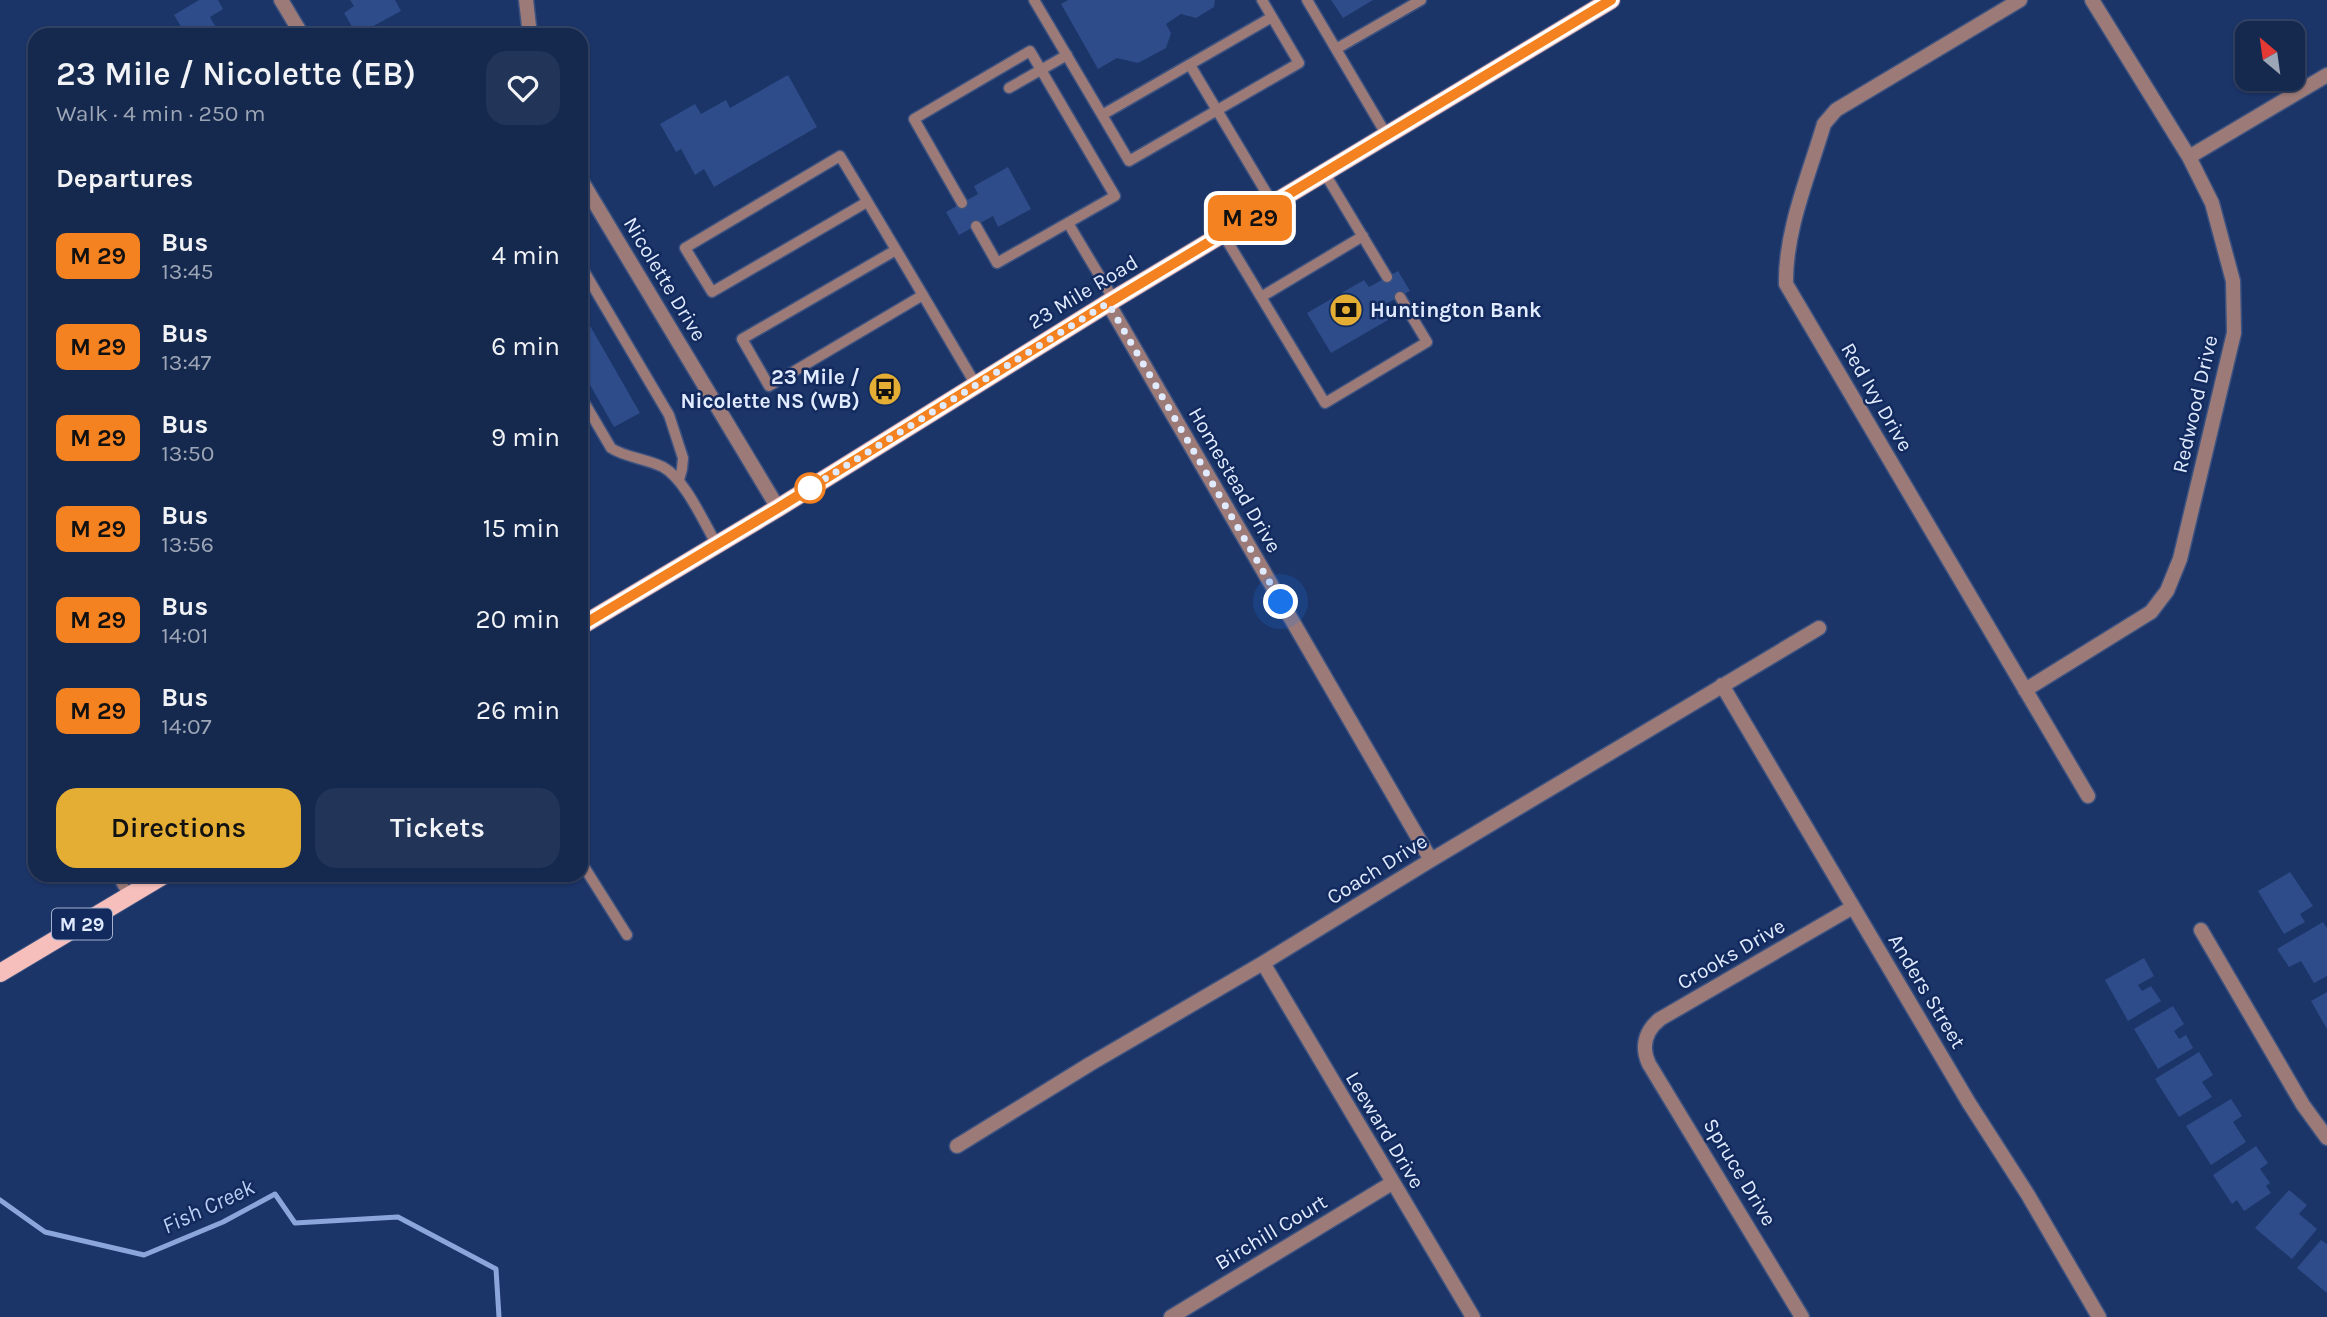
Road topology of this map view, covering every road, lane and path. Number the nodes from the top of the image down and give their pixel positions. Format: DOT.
graph roads {
  1 [pos="281,0"];
  2 [pos="526,0"];
  3 [pos="1034,0"];
  4 [pos="1262,0"];
  5 [pos="1307,0"];
  6 [pos="1421,0"];
  7 [pos="1611,0"];
  8 [pos="2020,0"];
  9 [pos="2092,0"];
  10 [pos="1272,17"];
  11 [pos="298,28"];
  12 [pos="529,28"];
  13 [pos="1335,49"];
  14 [pos="1067,55"];
  15 [pos="1190,65"];
  16 [pos="1041,70"];
  17 [pos="2327,75"];
  18 [pos="1009,89"];
  19 [pos="1216,110"];
  20 [pos="1102,115"];
  21 [pos="1386,134"];
  22 [pos="2189,157"];
  23 [pos="1324,172"];
  24 [pos="588,192"];
  25 [pos="867,202"];
  26 [pos="962,203"];
  27 [pos="1273,204"];
  28 [pos="1068,223"];
  29 [pos="976,226"];
  30 [pos="1223,234"];
  31 [pos="1363,236"];
  32 [pos="896,250"];
  33 [pos="1387,277"];
  34 [pos="588,278"];
  35 [pos="923,295"];
  36 [pos="1261,297"];
  37 [pos="1400,297"];
  38 [pos="1111,301"];
  39 [pos="976,385"];
  40 [pos="588,409"];
  41 [pos="679,480"];
  42 [pos="778,508"];
  43 [pos="717,545"];
  44 [pos="588,618"];
  45 [pos="1819,628"];
  46 [pos="1722,685"];
  47 [pos="2025,690"];
  48 [pos="2088,796"];
  49 [pos="1430,860"];
  50 [pos="588,873"];
  51 [pos="121,882"];
  52 [pos="152,882"];
  53 [pos="129,896"];
  54 [pos="1853,907"];
  55 [pos="2201,930"];
  56 [pos="626,935"];
  57 [pos="1263,963"];
  58 [pos="0,973"];
  59 [pos="1644,1049"];
  60 [pos="2327,1138"];
  61 [pos="957,1146"];
  62 [pos="1392,1183"];
  63 [pos="1171,1317"];
  64 [pos="1473,1317"];
  65 [pos="1802,1317"];
  66 [pos="2099,1317"];
  1 -- 11 [label="street"];
  2 -- 12 [label="street"];
  3 -- 14 [label="lane"];
  4 -- 10 [label="lane"];
  5 -- 13 [label="lane"];
  6 -- 13 [label="lane"];
  7 -- 21 [label="main road, 23 Mile Road"];
  8 -- 47 [label="street, Red Ivy Drive"];
  9 -- 22 [label="street, Redwood Drive"];
  10 -- 15 [label="lane"];
  10 -- 19 [label="lane"];
  13 -- 21 [label="lane"];
  14 -- 16 [label="lane"];
  14 -- 20 [label="lane"];
  15 -- 19 [label="lane"];
  15 -- 20 [label="lane"];
  16 -- 18 [label="lane"];
  16 -- 26 [label="lane"];
  16 -- 28 [label="lane"];
  17 -- 22 [label="street"];
  19 -- 20 [label="lane"];
  19 -- 27 [label="lane"];
  21 -- 23 [label="main road, 23 Mile Road"];
  22 -- 47 [label="street, Redwood Drive"];
  23 -- 27 [label="main road, 23 Mile Road"];
  23 -- 31 [label="lane"];
  24 -- 42 [label="street, Nicolette Drive"];
  25 -- 25 [label="lane"];
  25 -- 32 [label="lane"];
  27 -- 30 [label="main road, 23 Mile Road"];
  28 -- 29 [label="lane"];
  28 -- 38 [label="lane"];
  30 -- 36 [label="lane"];
  30 -- 38 [label="main road, 23 Mile Road"];
  31 -- 33 [label="lane"];
  31 -- 36 [label="lane"];
  32 -- 35 [label="lane"];
  32 -- 35 [label="lane"];
  34 -- 41 [label="lane"];
  35 -- 39 [label="lane"];
  36 -- 37 [label="lane"];
  38 -- 39 [label="main road, 23 Mile Road"];
  38 -- 49 [label="street, Homestead Drive"];
  39 -- 42 [label="main road, 23 Mile Road"];
  40 -- 41 [label="lane"];
  41 -- 43 [label="lane"];
  42 -- 43 [label="main road, 23 Mile Road"];
  43 -- 44 [label="main road, 23 Mile Road"];
  45 -- 46 [label="street, Coach Drive"];
  46 -- 49 [label="street, Coach Drive"];
  46 -- 54 [label="street, Anders Street"];
  47 -- 48 [label="street, Red Ivy Drive"];
  49 -- 57 [label="street, Coach Drive"];
  50 -- 56 [label="lane"];
  51 -- 53 [label="lane"];
  52 -- 53 [label="main road, M 29"];
  53 -- 58 [label="main road, M 29"];
  54 -- 59 [label="street, Crooks Drive"];
  54 -- 66 [label="street, Anders Street"];
  55 -- 60 [label="street"];
  57 -- 61 [label="street, Coach Drive"];
  57 -- 62 [label="street, Leeward Drive"];
  59 -- 65 [label="street, Spruce Drive"];
  62 -- 63 [label="street, Birchill Court"];
  62 -- 64 [label="street, Leeward Drive"];
}
